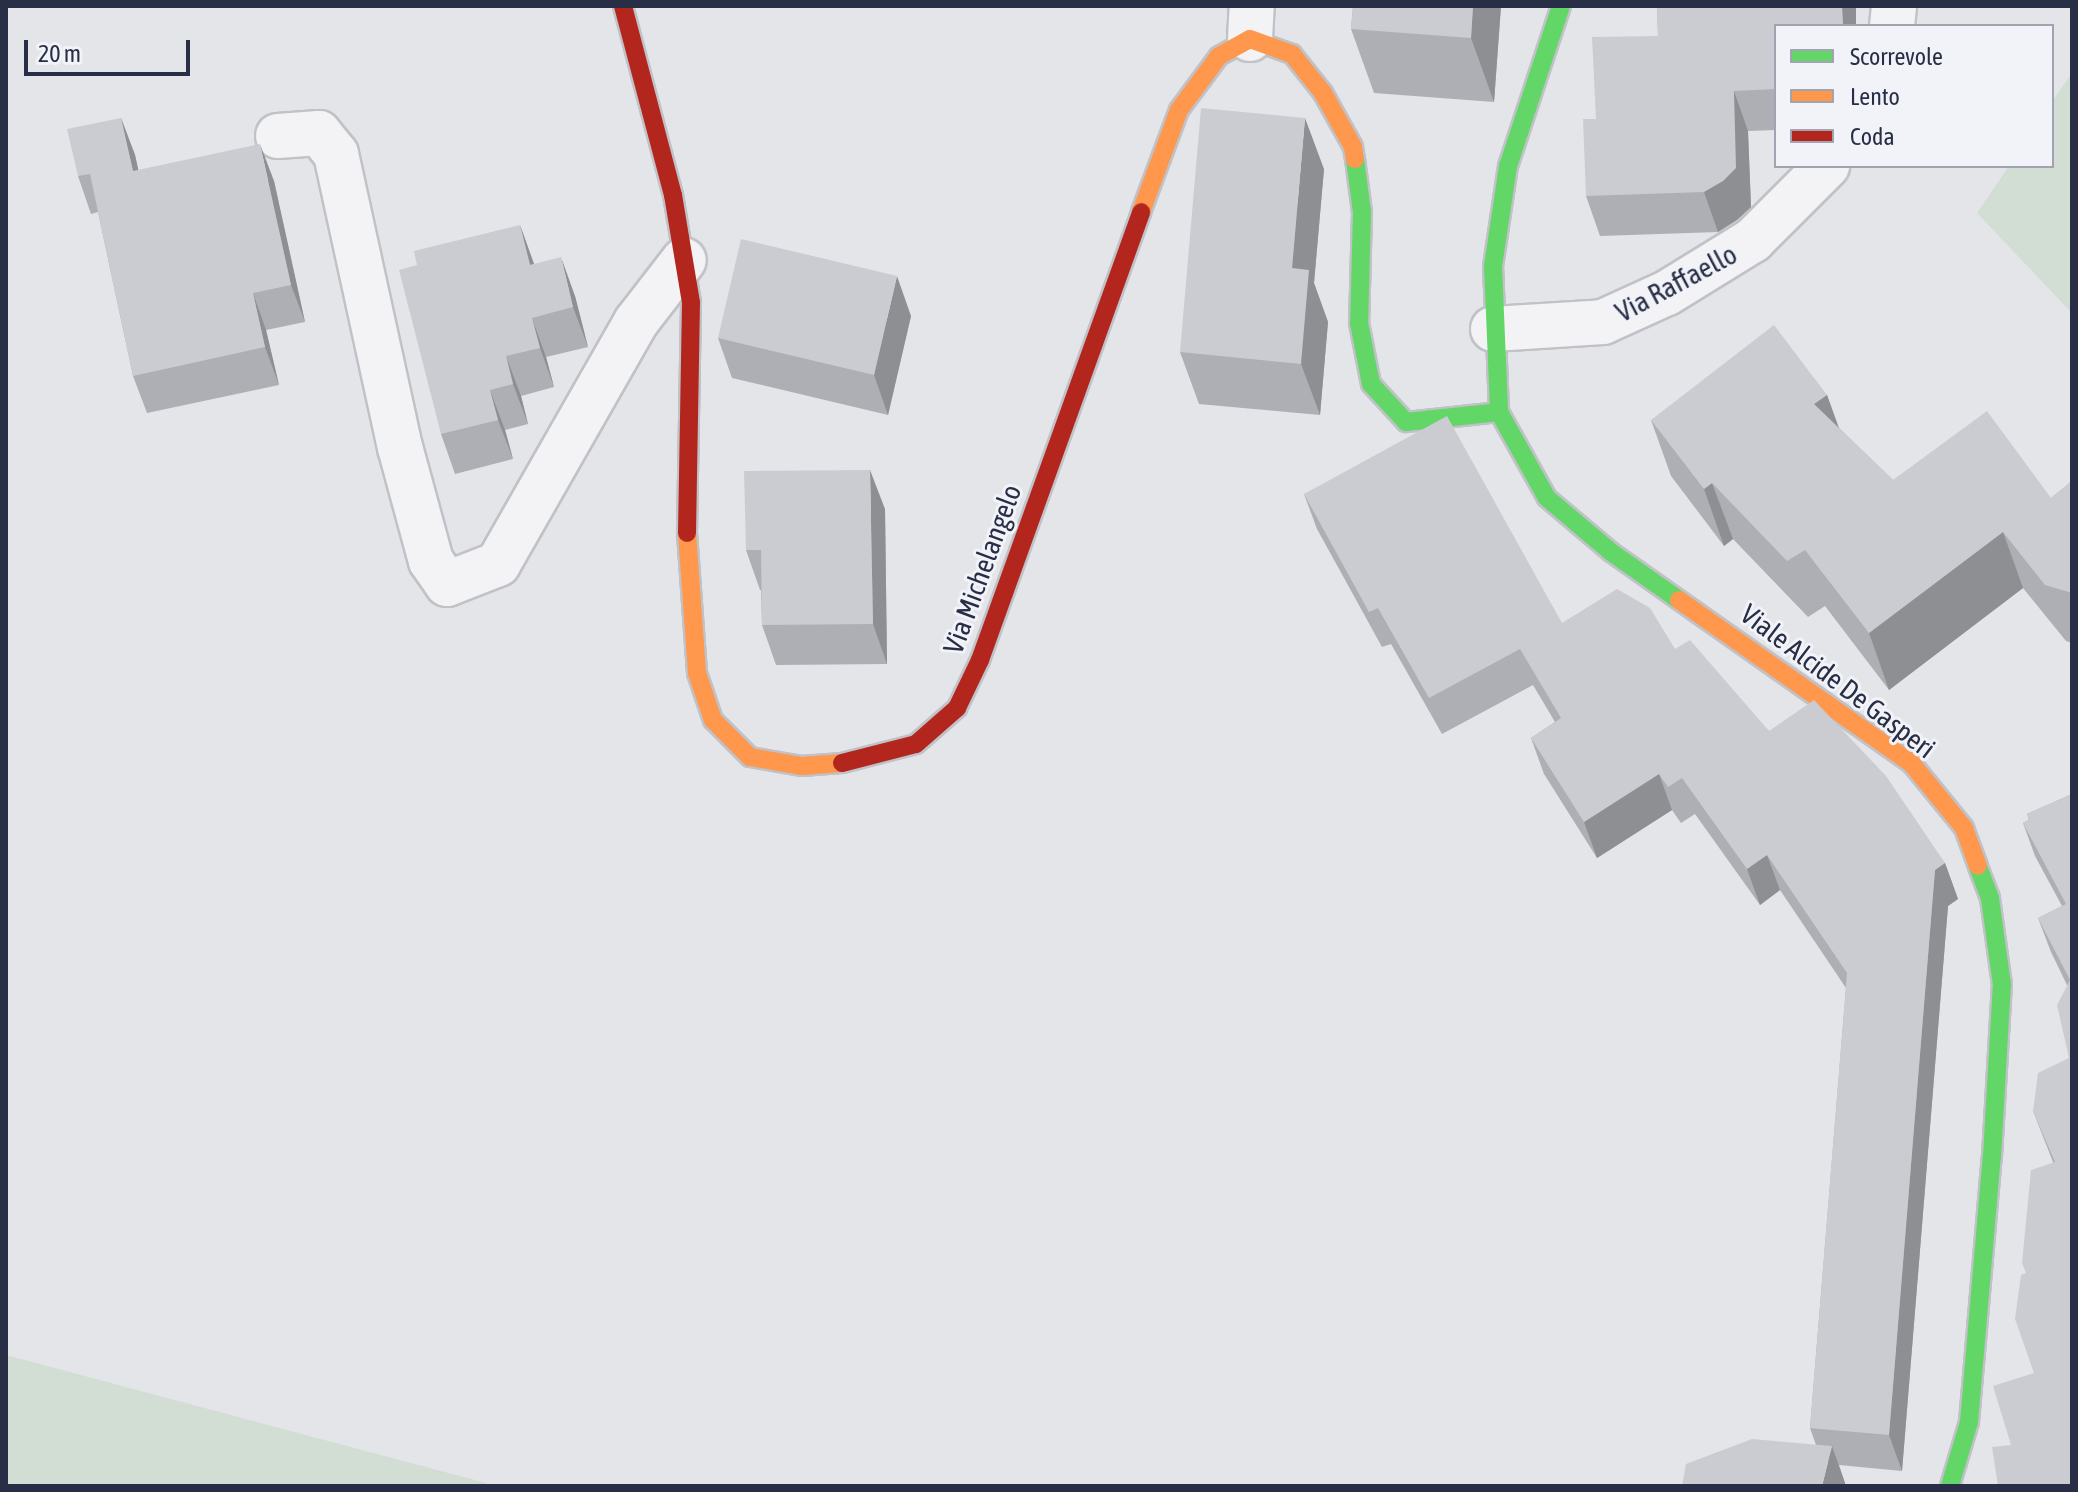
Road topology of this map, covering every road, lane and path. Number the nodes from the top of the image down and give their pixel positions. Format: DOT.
graph roads {
  1 [pos="623,6"];
  2 [pos="1561,6"];
  3 [pos="1251,22"];
  4 [pos="278,136"];
  5 [pos="1825,168"];
  6 [pos="684,260"];
  7 [pos="1493,329"];
  8 [pos="1499,412"];
  9 [pos="1950,1486"];
  1 -- 6 [label="street, Via Michelangelo"];
  2 -- 7 [label="street, Viale Alcide De Gasperi"];
  3 -- 6 [label="street, Via Michelangelo"];
  3 -- 8 [label="street, Via Michelangelo"];
  4 -- 6 [label="street"];
  5 -- 7 [label="street, Via Raffaello"];
  7 -- 8 [label="street, Viale Alcide De Gasperi"];
  8 -- 9 [label="street, Viale Alcide De Gasperi"];
}
